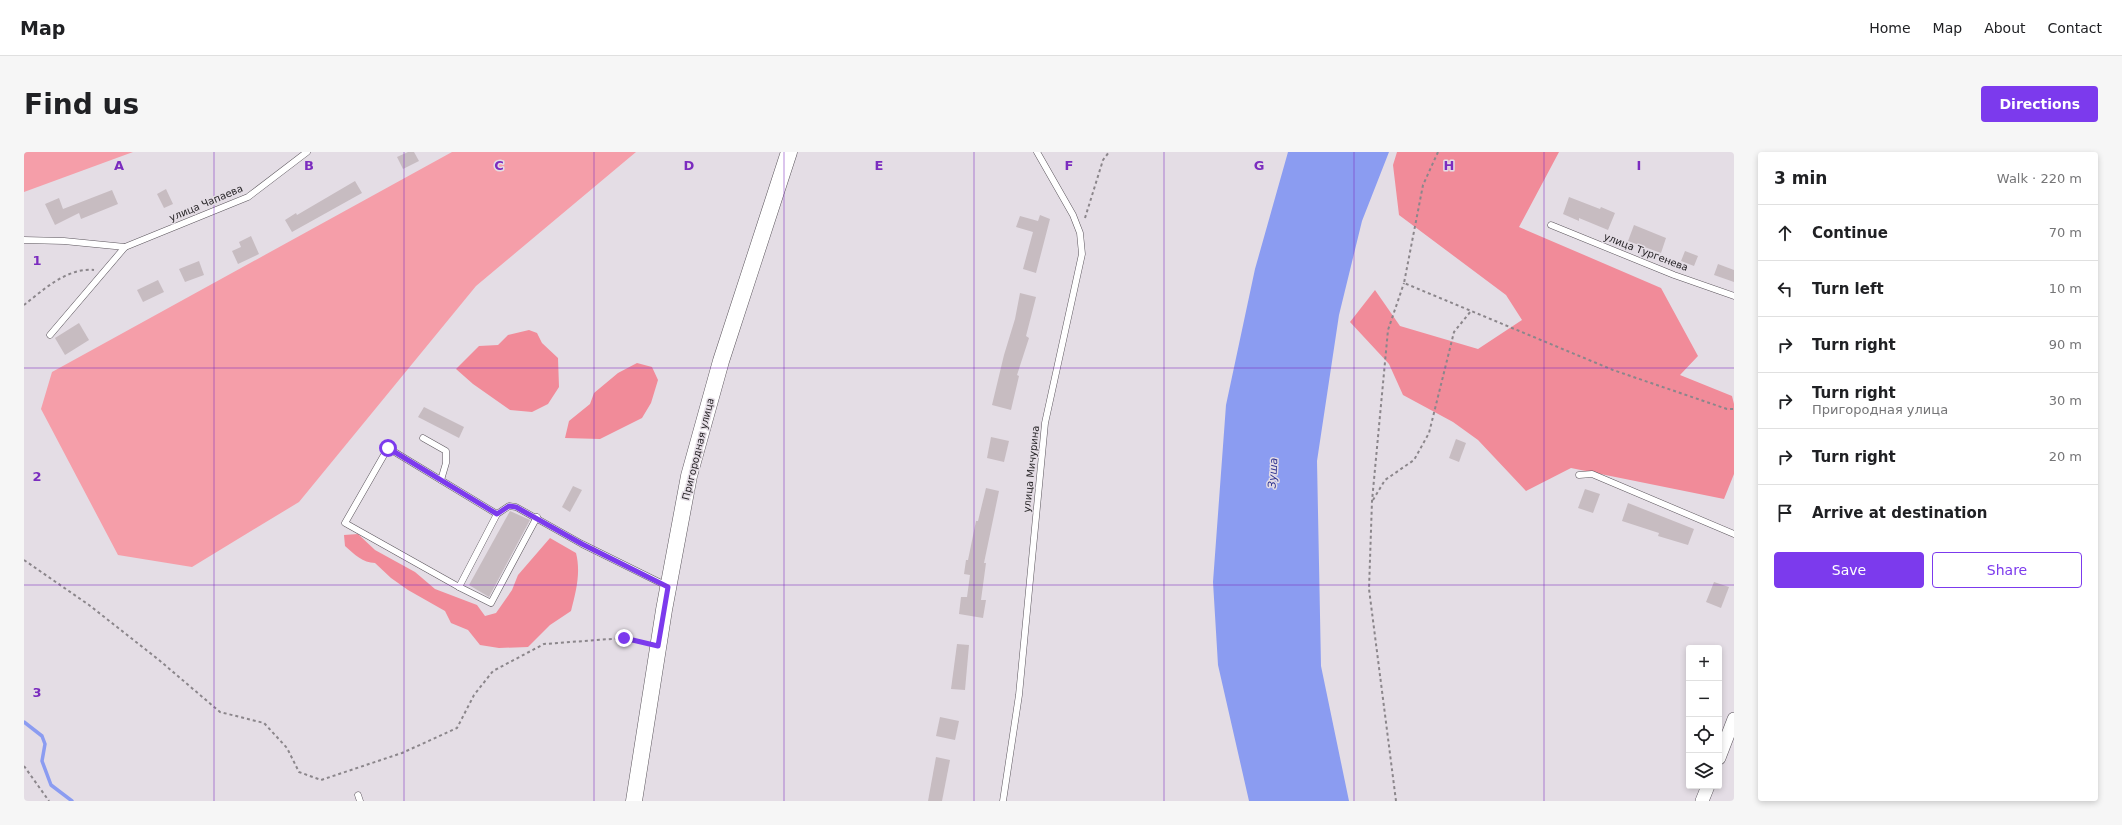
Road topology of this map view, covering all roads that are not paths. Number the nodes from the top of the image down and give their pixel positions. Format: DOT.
graph roads {
  1 [pos="307,152"];
  2 [pos="789,152"];
  3 [pos="1037,152"];
  4 [pos="1551,225"];
  5 [pos="24,240"];
  6 [pos="125,247"];
  7 [pos="1734,296"];
  8 [pos="50,335"];
  9 [pos="423,438"];
  10 [pos="1579,475"];
  11 [pos="441,480"];
  12 [pos="497,514"];
  13 [pos="537,517"];
  14 [pos="1734,534"];
  15 [pos="459,587"];
  16 [pos="668,587"];
  17 [pos="1734,720"];
  18 [pos="1721,753"];
  19 [pos="1707,789"];
  20 [pos="634,801"];
  21 [pos="1003,801"];
  22 [pos="1702,801"];
  1 -- 6 [label="lane, улица Чапаева"];
  2 -- 16 [label="street, Пригородная улица"];
  3 -- 21 [label="lane, улица Мичурина"];
  4 -- 7 [label="lane, улица Тургенева"];
  5 -- 6 [label="lane, улица Чапаева"];
  6 -- 8 [label="lane, улица Чапаева"];
  9 -- 11 [label="lane"];
  10 -- 14 [label="lane"];
  11 -- 12 [label="lane"];
  11 -- 15 [label="lane"];
  12 -- 13 [label="lane"];
  12 -- 15 [label="lane"];
  13 -- 15 [label="lane"];
  13 -- 16 [label="lane"];
  16 -- 20 [label="street, Пригородная улица"];
  17 -- 18 [label="street"];
  19 -- 22 [label="street"];
}
